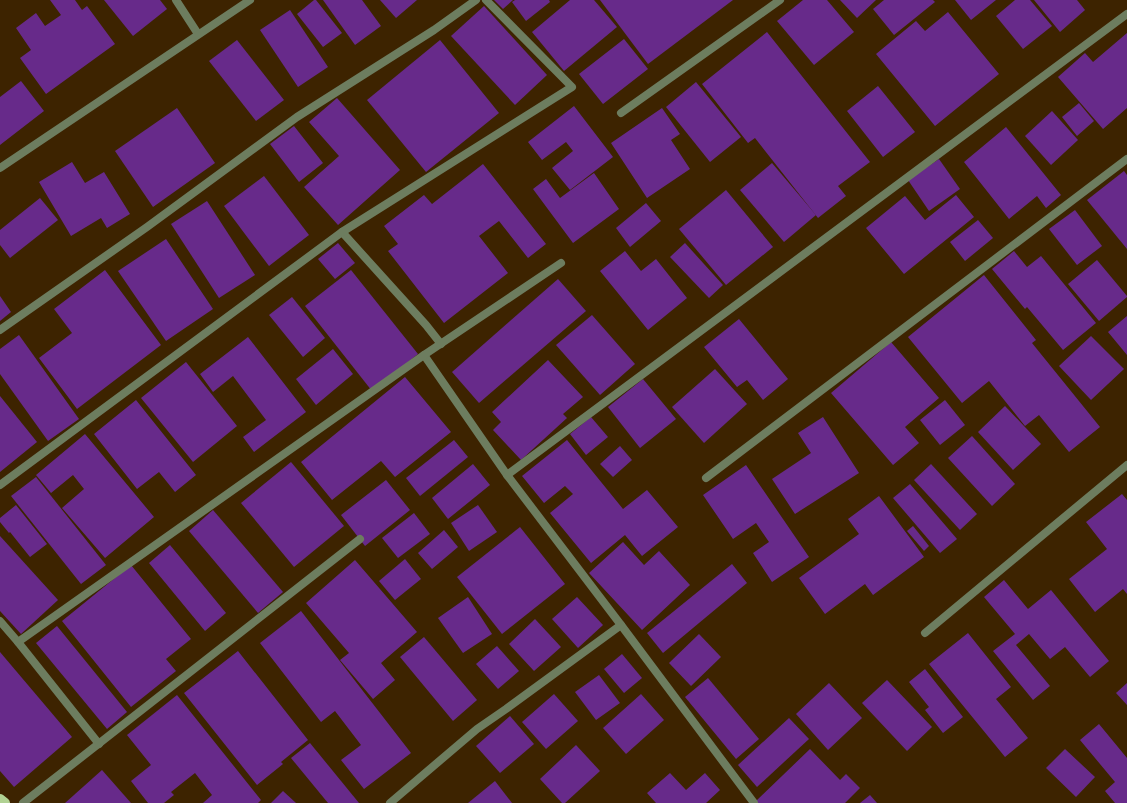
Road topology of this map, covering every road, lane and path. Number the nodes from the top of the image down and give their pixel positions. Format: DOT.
graph roads {
  1 [pos="176,0"];
  2 [pos="250,0"];
  3 [pos="476,0"];
  4 [pos="486,0"];
  5 [pos="780,0"];
  6 [pos="1127,14"];
  7 [pos="198,34"];
  8 [pos="621,113"];
  9 [pos="1127,159"];
  10 [pos="0,168"];
  11 [pos="342,232"];
  12 [pos="561,264"];
  13 [pos="0,330"];
  14 [pos="441,344"];
  15 [pos="424,355"];
  16 [pos="1127,465"];
  17 [pos="507,475"];
  18 [pos="706,478"];
  19 [pos="0,485"];
  20 [pos="360,539"];
  21 [pos="0,621"];
  22 [pos="622,625"];
  23 [pos="925,633"];
  24 [pos="18,642"];
  25 [pos="99,744"];
  26 [pos="0,799"];
  27 [pos="5,803"];
  28 [pos="23,803"];
  29 [pos="390,803"];
  30 [pos="754,803"];
  1 -- 7 [label="street"];
  2 -- 7 [label="street"];
  3 -- 13 [label="street"];
  4 -- 11 [label="street"];
  5 -- 8 [label="street"];
  6 -- 17 [label="street"];
  7 -- 10 [label="street"];
  9 -- 18 [label="street"];
  11 -- 14 [label="street"];
  11 -- 19 [label="street"];
  12 -- 14 [label="street"];
  14 -- 15 [label="street"];
  15 -- 17 [label="street"];
  15 -- 24 [label="street"];
  16 -- 23 [label="street"];
  17 -- 22 [label="street"];
  20 -- 25 [label="street"];
  21 -- 24 [label="street"];
  22 -- 29 [label="street"];
  22 -- 30 [label="street"];
  24 -- 25 [label="street"];
  25 -- 28 [label="street"];
  26 -- 27 [label="main road"];
}
